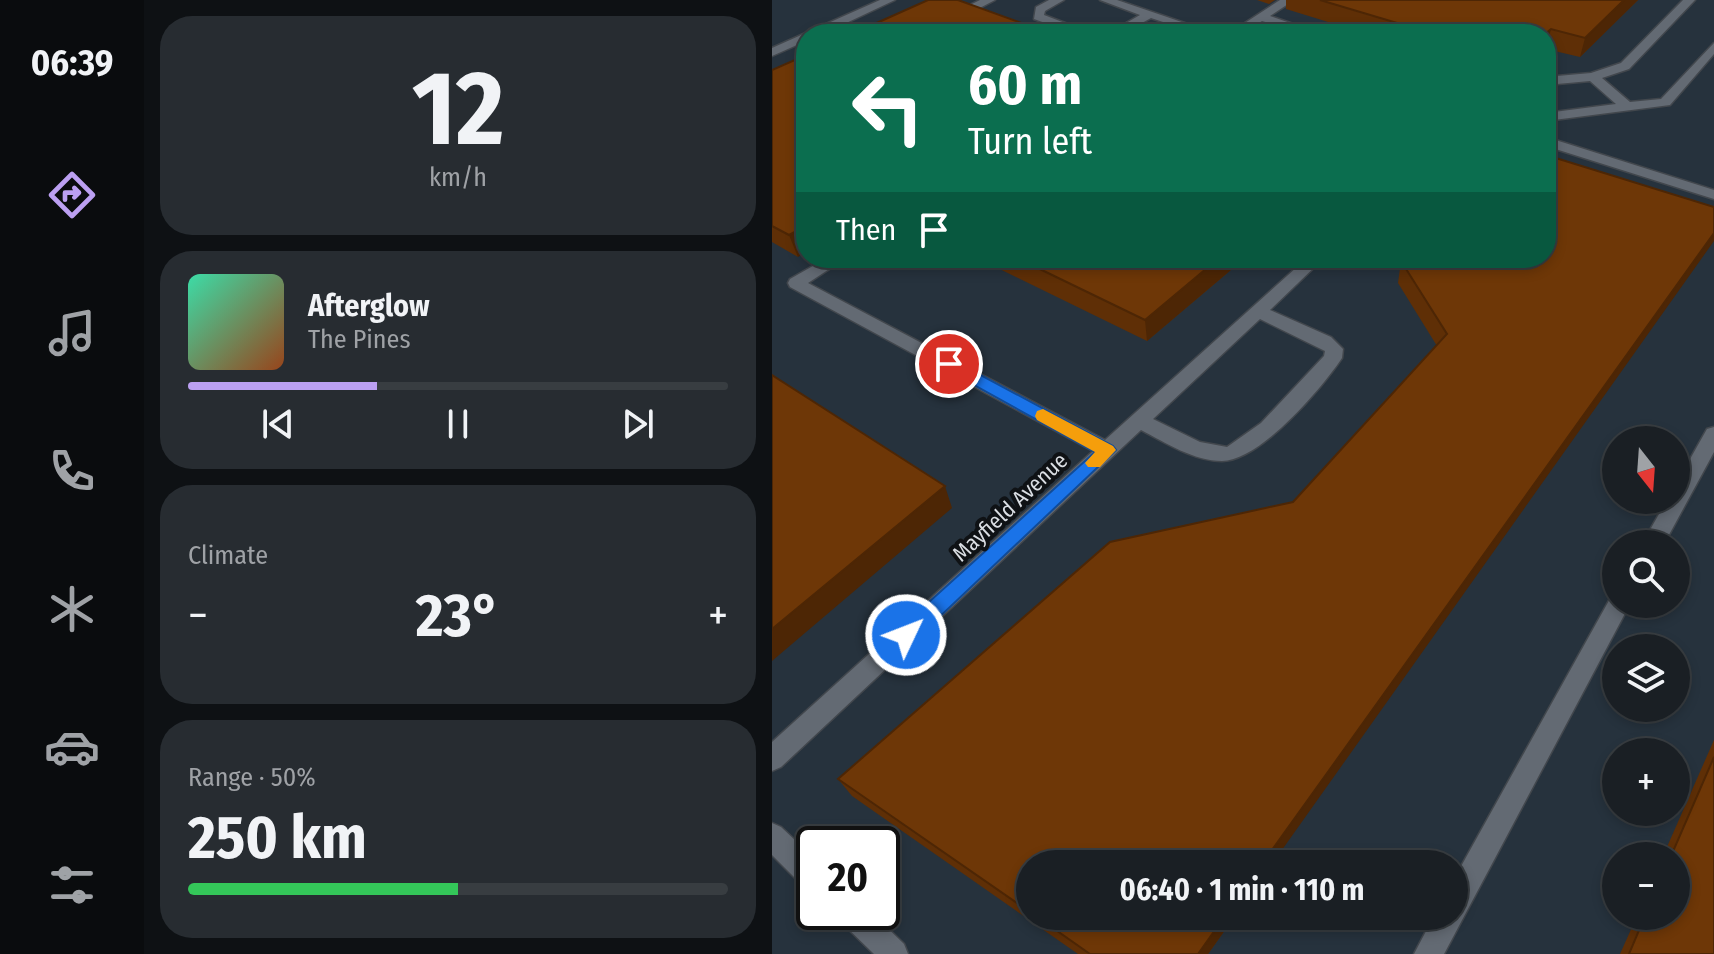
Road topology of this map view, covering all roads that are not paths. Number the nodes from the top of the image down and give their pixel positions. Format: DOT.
graph roads {
  1 [pos="889,0"];
  2 [pos="989,0"];
  3 [pos="1058,0"];
  4 [pos="1106,0"];
  5 [pos="1288,0"];
  6 [pos="1689,0"];
  7 [pos="972,8"];
  8 [pos="1150,14"];
  9 [pos="1261,17"];
  10 [pos="835,24"];
  11 [pos="1059,24"];
  12 [pos="1132,24"];
  13 [pos="1180,24"];
  14 [pos="1250,24"];
  15 [pos="1284,24"];
  16 [pos="796,41"];
  17 [pos="1714,47"];
  18 [pos="772,52"];
  19 [pos="1593,77"];
  20 [pos="1556,80"];
  21 [pos="1627,107"];
  22 [pos="1556,116"];
  23 [pos="1556,144"];
  24 [pos="1714,195"];
  25 [pos="821,268"];
  26 [pos="1305,268"];
  27 [pos="1258,311"];
  28 [pos="1139,421"];
  29 [pos="1714,434"];
  30 [pos="1107,450"];
  31 [pos="1661,530"];
  32 [pos="1611,618"];
  33 [pos="772,759"];
  34 [pos="772,836"];
  35 [pos="796,859"];
  36 [pos="1468,881"];
  37 [pos="869,930"];
  38 [pos="1441,930"];
  39 [pos="894,954"];
  40 [pos="1428,954"];
  1 -- 10 [label="lane"];
  2 -- 7 [label="lane"];
  3 -- 11 [label="lane"];
  4 -- 8 [label="lane"];
  5 -- 9 [label="lane"];
  6 -- 19 [label="lane"];
  8 -- 12 [label="lane"];
  8 -- 13 [label="lane"];
  9 -- 14 [label="lane"];
  9 -- 15 [label="lane"];
  16 -- 18 [label="lane"];
  17 -- 21 [label="lane"];
  19 -- 20 [label="lane"];
  19 -- 21 [label="lane"];
  21 -- 22 [label="lane"];
  23 -- 24 [label="lane"];
  25 -- 30 [label="lane"];
  26 -- 27 [label="lane, Mayfield Avenue"];
  27 -- 28 [label="lane, Mayfield Avenue"];
  27 -- 28 [label="lane"];
  28 -- 30 [label="lane, Mayfield Avenue"];
  29 -- 31 [label="lane"];
  30 -- 33 [label="lane, Mayfield Avenue"];
  32 -- 36 [label="lane"];
  34 -- 35 [label="lane"];
  37 -- 39 [label="lane"];
  38 -- 40 [label="lane"];
}
